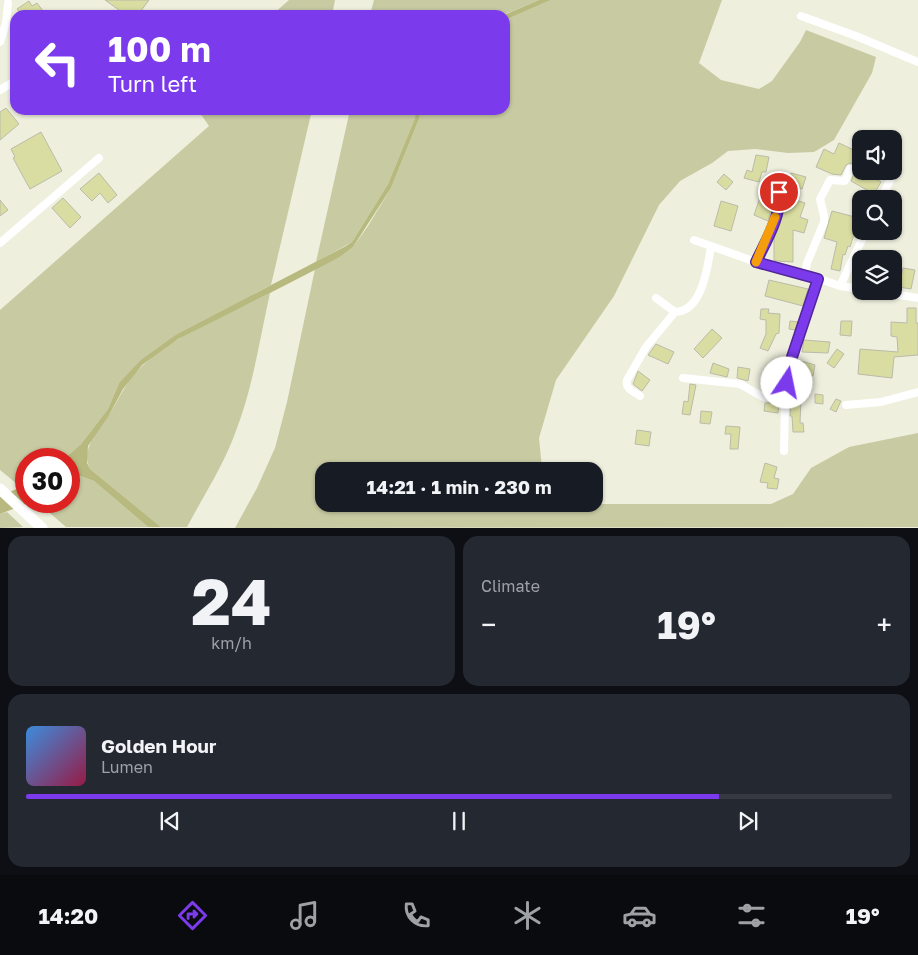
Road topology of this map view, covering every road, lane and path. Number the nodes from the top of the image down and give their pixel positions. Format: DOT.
graph roads {
  1 [pos="8,3"];
  2 [pos="801,16"];
  3 [pos="0,42"];
  4 [pos="918,62"];
  5 [pos="99,158"];
  6 [pos="850,169"];
  7 [pos="769,183"];
  8 [pos="694,240"];
  9 [pos="862,240"];
  10 [pos="0,243"];
  11 [pos="711,246"];
  12 [pos="756,262"];
  13 [pos="805,274"];
  14 [pos="818,279"];
  15 [pos="840,286"];
  16 [pos="852,288"];
  17 [pos="902,295"];
  18 [pos="656,298"];
  19 [pos="918,298"];
  20 [pos="675,312"];
  21 [pos="683,378"];
  22 [pos="918,392"];
  23 [pos="640,396"];
  24 [pos="785,398"];
  25 [pos="846,405"];
  26 [pos="784,451"];
  27 [pos="0,489"];
  28 [pos="38,524"];
  1 -- 3 [label="street"];
  2 -- 4 [label="street"];
  5 -- 10 [label="street"];
  6 -- 13 [label="street"];
  7 -- 12 [label="street"];
  8 -- 11 [label="street"];
  9 -- 15 [label="street"];
  11 -- 12 [label="street"];
  11 -- 20 [label="street"];
  12 -- 13 [label="street"];
  13 -- 14 [label="street"];
  14 -- 15 [label="street"];
  14 -- 24 [label="street"];
  15 -- 16 [label="street"];
  17 -- 19 [label="street"];
  18 -- 20 [label="street"];
  20 -- 23 [label="street"];
  21 -- 24 [label="street"];
  22 -- 25 [label="street"];
  24 -- 26 [label="street"];
  27 -- 28 [label="street"];
}
